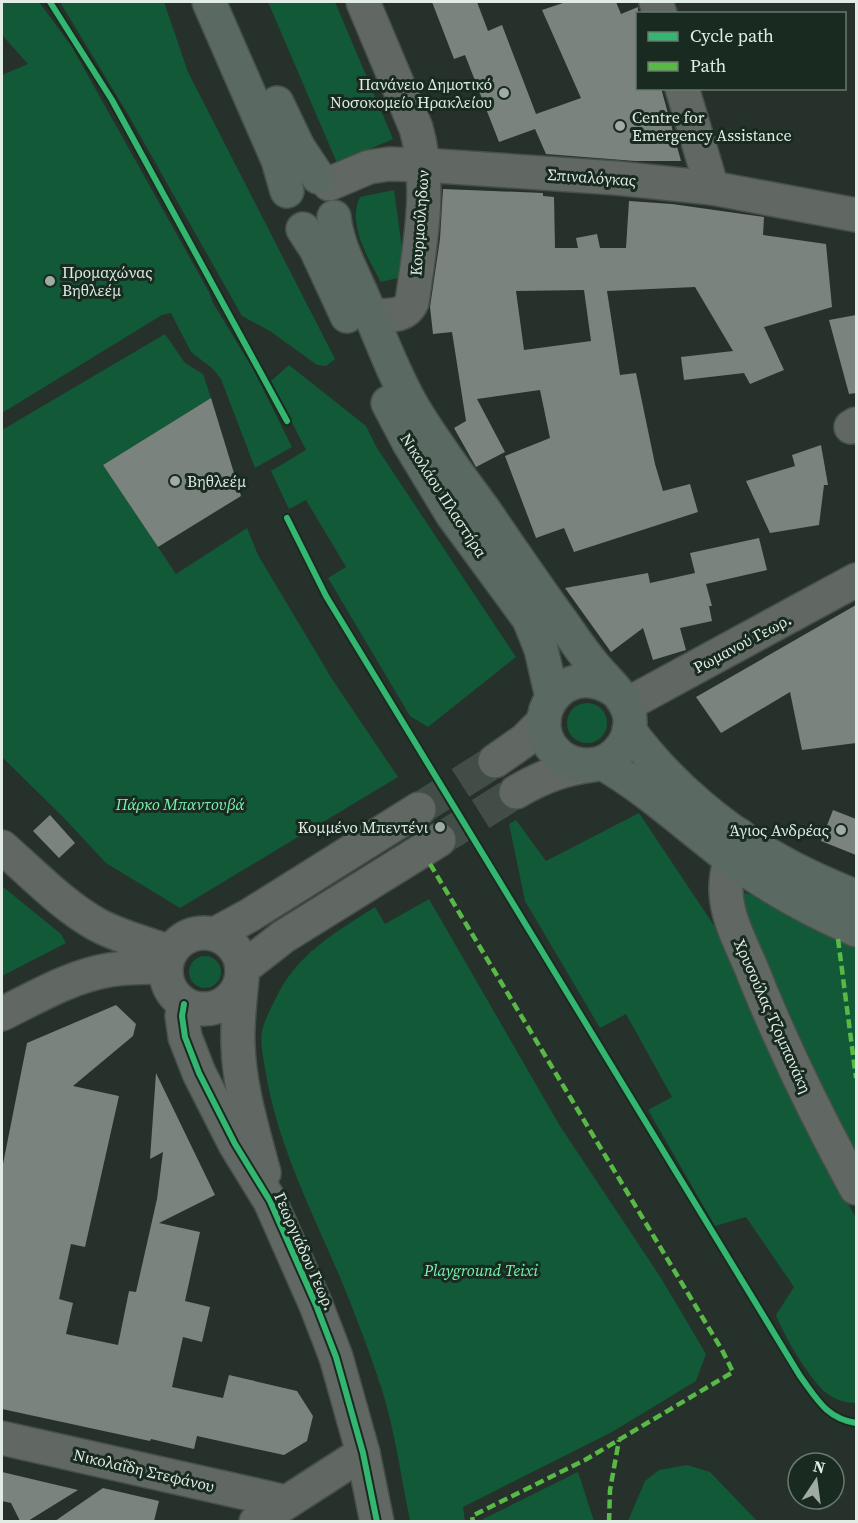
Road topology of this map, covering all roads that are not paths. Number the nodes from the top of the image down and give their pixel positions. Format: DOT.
graph roads {
  1 [pos="209,2"];
  2 [pos="232,2"];
  3 [pos="363,2"];
  4 [pos="683,90"];
  5 [pos="423,165"];
  6 [pos="324,181"];
  7 [pos="712,188"];
  8 [pos="287,191"];
  9 [pos="856,215"];
  10 [pos="334,217"];
  11 [pos="303,230"];
  12 [pos="372,316"];
  13 [pos="856,580"];
  14 [pos="623,708"];
  15 [pos="548,709"];
  16 [pos="495,761"];
  17 [pos="597,764"];
  18 [pos="516,792"];
  19 [pos="419,809"];
  20 [pos="439,840"];
  21 [pos="2,847"];
  22 [pos="735,847"];
  23 [pos="856,897"];
  24 [pos="856,930"];
  25 [pos="215,934"];
  26 [pos="168,959"];
  27 [pos="242,973"];
  28 [pos="184,1004"];
  29 [pos="2,1014"];
  30 [pos="856,1188"];
  31 [pos="270,1201"];
  32 [pos="2,1438"];
  33 [pos="363,1453"];
  34 [pos="286,1502"];
  35 [pos="256,1521"];
  36 [pos="377,1521"];
  1 -- 8 [label="main road"];
  2 -- 6 [label="main road"];
  3 -- 5 [label="street, Κουρμούληδων"];
  4 -- 7 [label="street"];
  5 -- 6 [label="street, Σπιναλόγκας"];
  5 -- 7 [label="street, Σπιναλόγκας"];
  5 -- 12 [label="street, Κουρμούληδων"];
  6 -- 8 [label="main road"];
  6 -- 10 [label="main road"];
  7 -- 9 [label="street, Σπιναλόγκας"];
  8 -- 11 [label="main road"];
  10 -- 11 [label="main road"];
  10 -- 12 [label="main road, Νικολάου Πλαστήρα"];
  11 -- 15 [label="main road, Νικολάου Πλαστήρα"];
  12 -- 14 [label="main road, Νικολάου Πλαστήρα"];
  13 -- 14 [label="street, Ρωμανού Γεωρ."];
  14 -- 15 [label="main road"];
  14 -- 17 [label="main road"];
  14 -- 22 [label="main road, Νικολάου Πλαστήρα"];
  15 -- 16 [label="street"];
  15 -- 17 [label="main road"];
  17 -- 18 [label="street"];
  17 -- 22 [label="main road, Νικολάου Πλαστήρα"];
  19 -- 25 [label="street"];
  20 -- 27 [label="street"];
  21 -- 26 [label="street"];
  22 -- 23 [label="main road, Νικολάου Πλαστήρα"];
  22 -- 24 [label="main road, Νικολάου Πλαστήρα"];
  22 -- 30 [label="street, Χρυσούλας Τζομπανάκη"];
  25 -- 26 [label="street"];
  25 -- 27 [label="street"];
  26 -- 28 [label="street"];
  26 -- 29 [label="street"];
  27 -- 28 [label="street"];
  27 -- 31 [label="street, Γεωργιάδου Γεωρ."];
  28 -- 31 [label="street, Γεωργιάδου Γεωρ."];
  31 -- 33 [label="street, Γεωργιάδου Γεωρ."];
  32 -- 34 [label="street, Νικολαΐδη Στεφάνου"];
  33 -- 34 [label="street"];
  33 -- 36 [label="street, Γεωργιάδου Γεωρ."];
  34 -- 35 [label="street"];
}
